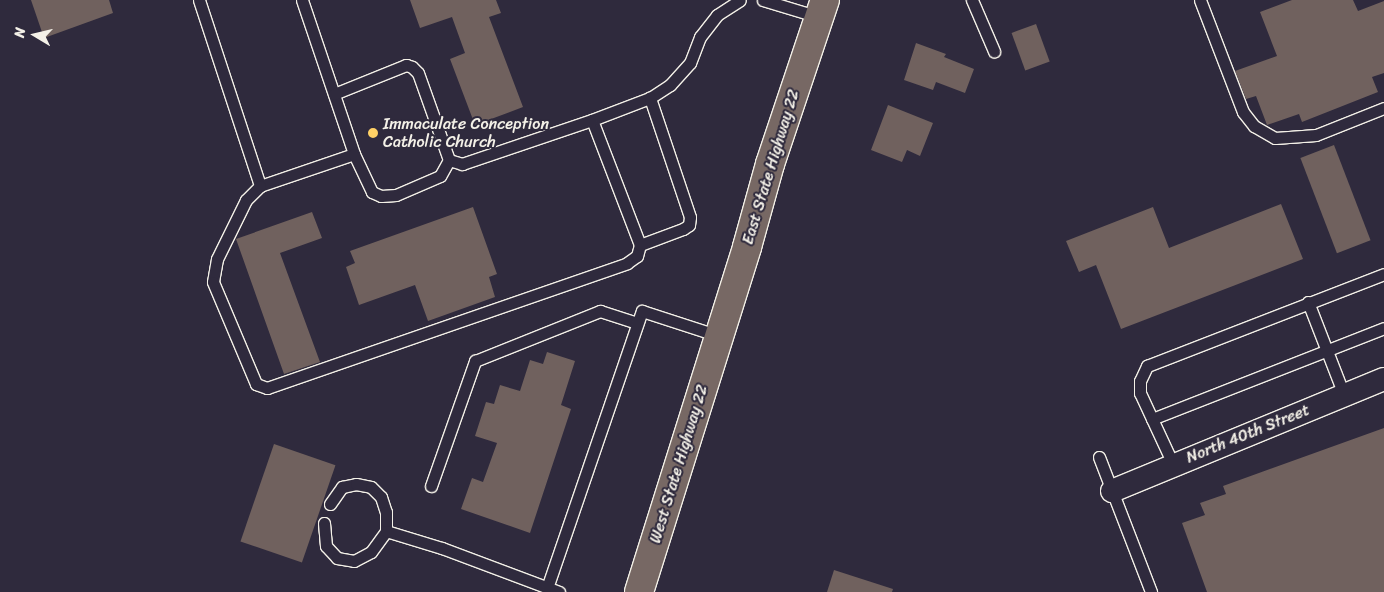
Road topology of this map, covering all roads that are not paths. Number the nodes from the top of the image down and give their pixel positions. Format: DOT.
graph roads {
  1 [pos="199,0"];
  2 [pos="302,0"];
  3 [pos="740,0"];
  4 [pos="763,0"];
  5 [pos="972,0"];
  6 [pos="1200,0"];
  7 [pos="822,8"];
  8 [pos="994,50"];
  9 [pos="334,94"];
  10 [pos="650,98"];
  11 [pos="1384,108"];
  12 [pos="592,120"];
  13 [pos="354,154"];
  14 [pos="449,160"];
  15 [pos="260,186"];
  16 [pos="640,245"];
  17 [pos="1384,274"];
  18 [pos="1308,302"];
  19 [pos="637,323"];
  20 [pos="1384,328"];
  21 [pos="719,336"];
  22 [pos="1328,350"];
  23 [pos="1384,379"];
  24 [pos="1344,395"];
  25 [pos="1152,419"];
  26 [pos="1099,456"];
  27 [pos="1173,464"];
  28 [pos="431,486"];
  29 [pos="1112,491"];
  30 [pos="330,504"];
  31 [pos="324,523"];
  32 [pos="386,531"];
  33 [pos="547,588"];
  34 [pos="559,592"];
  35 [pos="639,592"];
  36 [pos="1151,592"];
  1 -- 15 [label="lane"];
  2 -- 9 [label="lane"];
  3 -- 10 [label="lane"];
  4 -- 7 [label="lane"];
  5 -- 8 [label="lane"];
  6 -- 11 [label="lane"];
  7 -- 21 [label="main road, East State Highway 22"];
  9 -- 13 [label="lane"];
  9 -- 14 [label="lane"];
  10 -- 12 [label="lane"];
  10 -- 16 [label="lane"];
  12 -- 14 [label="lane"];
  12 -- 16 [label="lane"];
  13 -- 14 [label="lane"];
  13 -- 15 [label="lane"];
  15 -- 16 [label="lane"];
  17 -- 18 [label="lane"];
  18 -- 22 [label="lane"];
  18 -- 25 [label="lane"];
  19 -- 21 [label="lane"];
  19 -- 28 [label="lane"];
  19 -- 33 [label="lane"];
  20 -- 22 [label="lane"];
  21 -- 35 [label="main road, West State Highway 22"];
  22 -- 24 [label="lane"];
  22 -- 25 [label="lane"];
  23 -- 24 [label="street, North 40th Street"];
  24 -- 27 [label="street, North 40th Street"];
  25 -- 27 [label="lane"];
  26 -- 29 [label="lane"];
  27 -- 29 [label="street, North 40th Street"];
  29 -- 36 [label="lane"];
  30 -- 32 [label="lane"];
  31 -- 32 [label="lane"];
  32 -- 33 [label="lane"];
  33 -- 34 [label="lane"];
}
